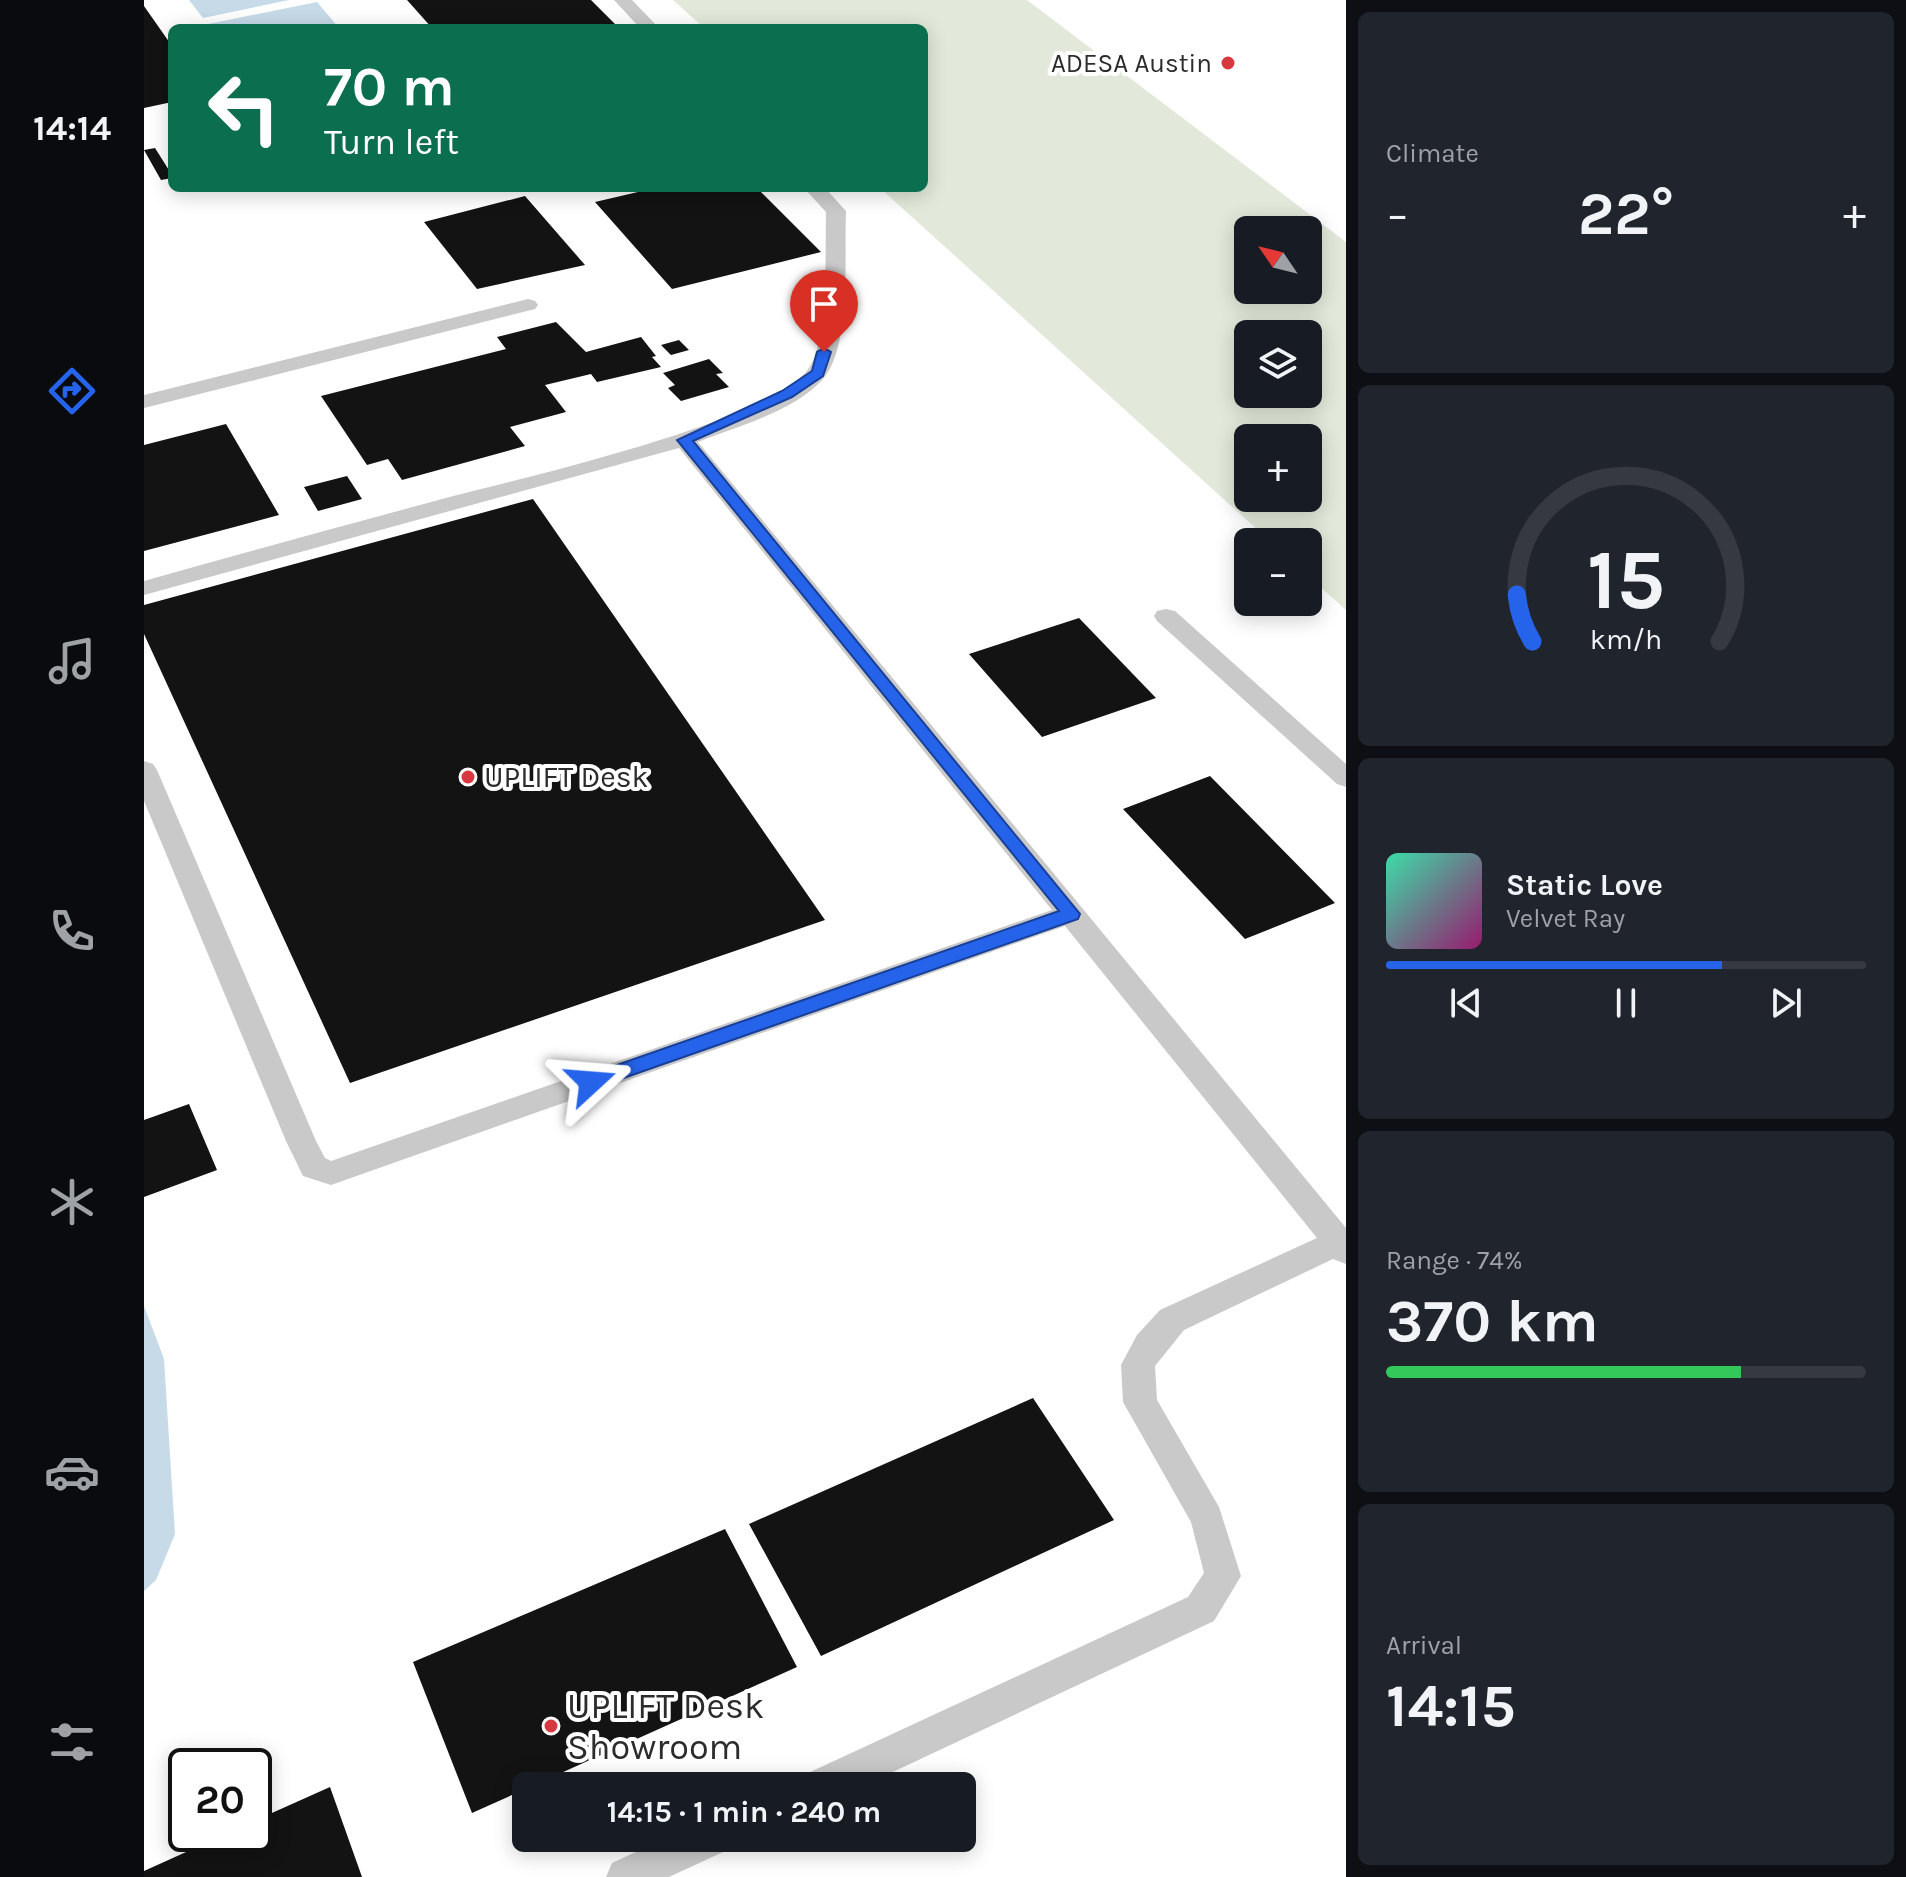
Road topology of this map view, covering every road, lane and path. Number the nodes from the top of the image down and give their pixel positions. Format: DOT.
graph roads {
  1 [pos="622,0"];
  2 [pos="646,24"];
  3 [pos="818,192"];
  4 [pos="528,305"];
  5 [pos="144,402"];
  6 [pos="684,440"];
  7 [pos="144,588"];
  8 [pos="1166,616"];
  9 [pos="144,770"];
  10 [pos="1346,778"];
  11 [pos="1071,914"];
  12 [pos="1342,1246"];
  13 [pos="851,1772"];
  14 [pos="679,1852"];
  15 [pos="626,1877"];
  1 -- 2 [label="lane"];
  3 -- 6 [label="lane"];
  4 -- 5 [label="lane"];
  6 -- 7 [label="lane"];
  6 -- 11 [label="lane"];
  8 -- 10 [label="lane"];
  9 -- 11 [label="lane"];
  11 -- 12 [label="lane"];
  12 -- 13 [label="lane"];
  14 -- 15 [label="lane"];
}
